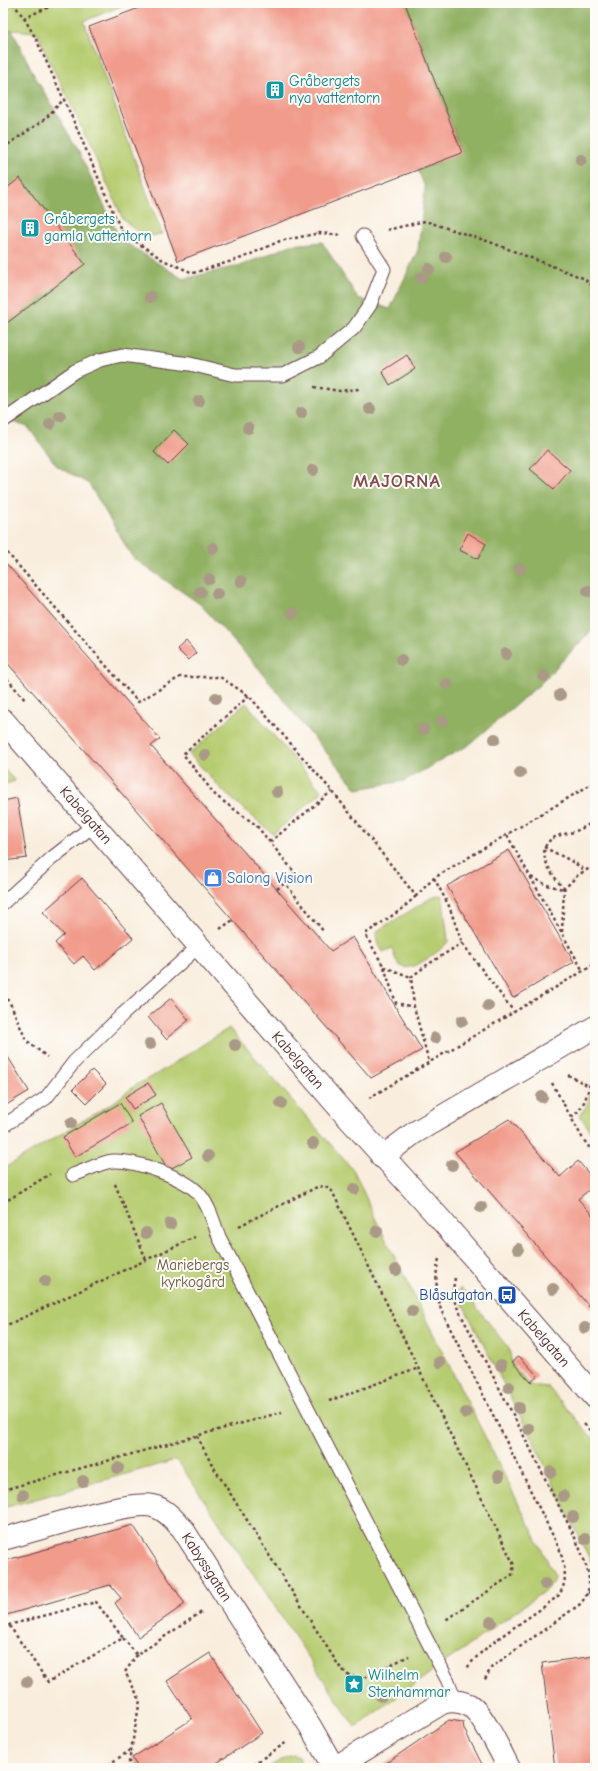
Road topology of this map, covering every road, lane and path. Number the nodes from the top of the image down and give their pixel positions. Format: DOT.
graph roads {
  1 [pos="13,3"];
  2 [pos="58,3"];
  3 [pos="24,18"];
  4 [pos="64,99"];
  5 [pos="3,148"];
  6 [pos="363,236"];
  7 [pos="595,288"];
  8 [pos="283,375"];
  9 [pos="359,389"];
  10 [pos="3,421"];
  11 [pos="3,548"];
  12 [pos="249,696"];
  13 [pos="3,720"];
  14 [pos="595,782"];
  15 [pos="332,791"];
  16 [pos="595,821"];
  17 [pos="94,825"];
  18 [pos="507,835"];
  19 [pos="270,842"];
  20 [pos="544,847"];
  21 [pos="595,865"];
  22 [pos="585,871"];
  23 [pos="530,877"];
  24 [pos="434,878"];
  25 [pos="285,882"];
  26 [pos="276,889"];
  27 [pos="564,889"];
  28 [pos="416,896"];
  29 [pos="3,903"];
  30 [pos="233,920"];
  31 [pos="220,930"];
  32 [pos="324,932"];
  33 [pos="562,932"];
  34 [pos="462,944"];
  35 [pos="199,946"];
  36 [pos="595,964"];
  37 [pos="384,967"];
  38 [pos="583,970"];
  39 [pos="411,977"];
  40 [pos="3,994"];
  41 [pos="414,1008"];
  42 [pos="514,1012"];
  43 [pos="595,1027"];
  44 [pos="26,1040"];
  45 [pos="429,1062"];
  46 [pos="563,1073"];
  47 [pos="595,1076"];
  48 [pos="552,1082"];
  49 [pos="589,1086"];
  50 [pos="367,1100"];
  51 [pos="571,1117"];
  52 [pos="3,1126"];
  53 [pos="595,1155"];
  54 [pos="382,1157"];
  55 [pos="113,1161"];
  56 [pos="73,1175"];
  57 [pos="3,1203"];
  58 [pos="217,1232"];
  59 [pos="439,1259"];
  60 [pos="147,1262"];
  61 [pos="455,1277"];
  62 [pos="3,1327"];
  63 [pos="419,1368"];
  64 [pos="595,1397"];
  65 [pos="307,1407"];
  66 [pos="197,1436"];
  67 [pos="3,1490"];
  68 [pos="3,1539"];
  69 [pos="588,1592"];
  70 [pos="595,1595"];
  71 [pos="205,1609"];
  72 [pos="9,1625"];
  73 [pos="3,1628"];
  74 [pos="123,1638"];
  75 [pos="425,1639"];
  76 [pos="136,1655"];
  77 [pos="481,1685"];
  78 [pos="450,1691"];
  79 [pos="310,1726"];
  80 [pos="131,1750"];
  81 [pos="103,1768"];
  82 [pos="133,1768"];
  83 [pos="248,1768"];
  84 [pos="334,1768"];
  85 [pos="509,1768"];
  1 -- 3 [label="path"];
  2 -- 3 [label="path"];
  3 -- 4 [label="path"];
  4 -- 5 [label="path"];
  4 -- 6 [label="path"];
  6 -- 7 [label="path"];
  6 -- 8 [label="lane"];
  8 -- 9 [label="path"];
  8 -- 10 [label="lane"];
  11 -- 12 [label="path"];
  12 -- 15 [label="path"];
  12 -- 19 [label="path"];
  13 -- 17 [label="street, Kabelgatan"];
  14 -- 18 [label="path"];
  15 -- 19 [label="path"];
  15 -- 28 [label="path"];
  16 -- 20 [label="path"];
  17 -- 29 [label="lane"];
  17 -- 35 [label="street, Kabelgatan"];
  18 -- 23 [label="path"];
  18 -- 24 [label="path"];
  19 -- 25 [label="path"];
  20 -- 22 [label="path"];
  20 -- 27 [label="path"];
  21 -- 22 [label="path"];
  22 -- 27 [label="path"];
  23 -- 27 [label="path"];
  23 -- 33 [label="path"];
  24 -- 28 [label="path"];
  24 -- 34 [label="path"];
  25 -- 26 [label="path"];
  25 -- 32 [label="path"];
  27 -- 33 [label="path"];
  28 -- 37 [label="path"];
  30 -- 31 [label="path"];
  33 -- 38 [label="path"];
  34 -- 39 [label="path"];
  34 -- 42 [label="path"];
  35 -- 52 [label="lane"];
  35 -- 54 [label="street, Kabelgatan"];
  36 -- 38 [label="path"];
  37 -- 39 [label="path"];
  37 -- 41 [label="path"];
  38 -- 42 [label="path"];
  39 -- 41 [label="path"];
  40 -- 44 [label="path"];
  41 -- 45 [label="path"];
  42 -- 45 [label="path"];
  43 -- 54 [label="street"];
  45 -- 50 [label="path"];
  46 -- 49 [label="path"];
  47 -- 49 [label="path"];
  48 -- 51 [label="path"];
  49 -- 51 [label="path"];
  51 -- 53 [label="path"];
  54 -- 64 [label="street, Kabelgatan"];
  55 -- 56 [label="lane"];
  55 -- 58 [label="lane"];
  55 -- 60 [label="path"];
  56 -- 57 [label="path"];
  58 -- 60 [label="path"];
  58 -- 63 [label="path"];
  58 -- 65 [label="lane"];
  59 -- 78 [label="path"];
  60 -- 62 [label="path"];
  61 -- 69 [label="path"];
  63 -- 65 [label="path"];
  63 -- 75 [label="path"];
  65 -- 66 [label="path"];
  65 -- 75 [label="lane"];
  66 -- 67 [label="path"];
  66 -- 75 [label="path"];
  68 -- 79 [label="street, Kabyssgatan"];
  69 -- 70 [label="path"];
  69 -- 77 [label="path"];
  71 -- 76 [label="path"];
  72 -- 73 [label="path"];
  72 -- 74 [label="path"];
  72 -- 74 [label="path"];
  74 -- 76 [label="path"];
  75 -- 78 [label="lane"];
  76 -- 80 [label="path"];
  78 -- 84 [label="street"];
  78 -- 85 [label="street"];
  79 -- 83 [label="path"];
  79 -- 84 [label="street, Kabyssgatan"];
  80 -- 81 [label="path"];
  80 -- 82 [label="path"];
}
